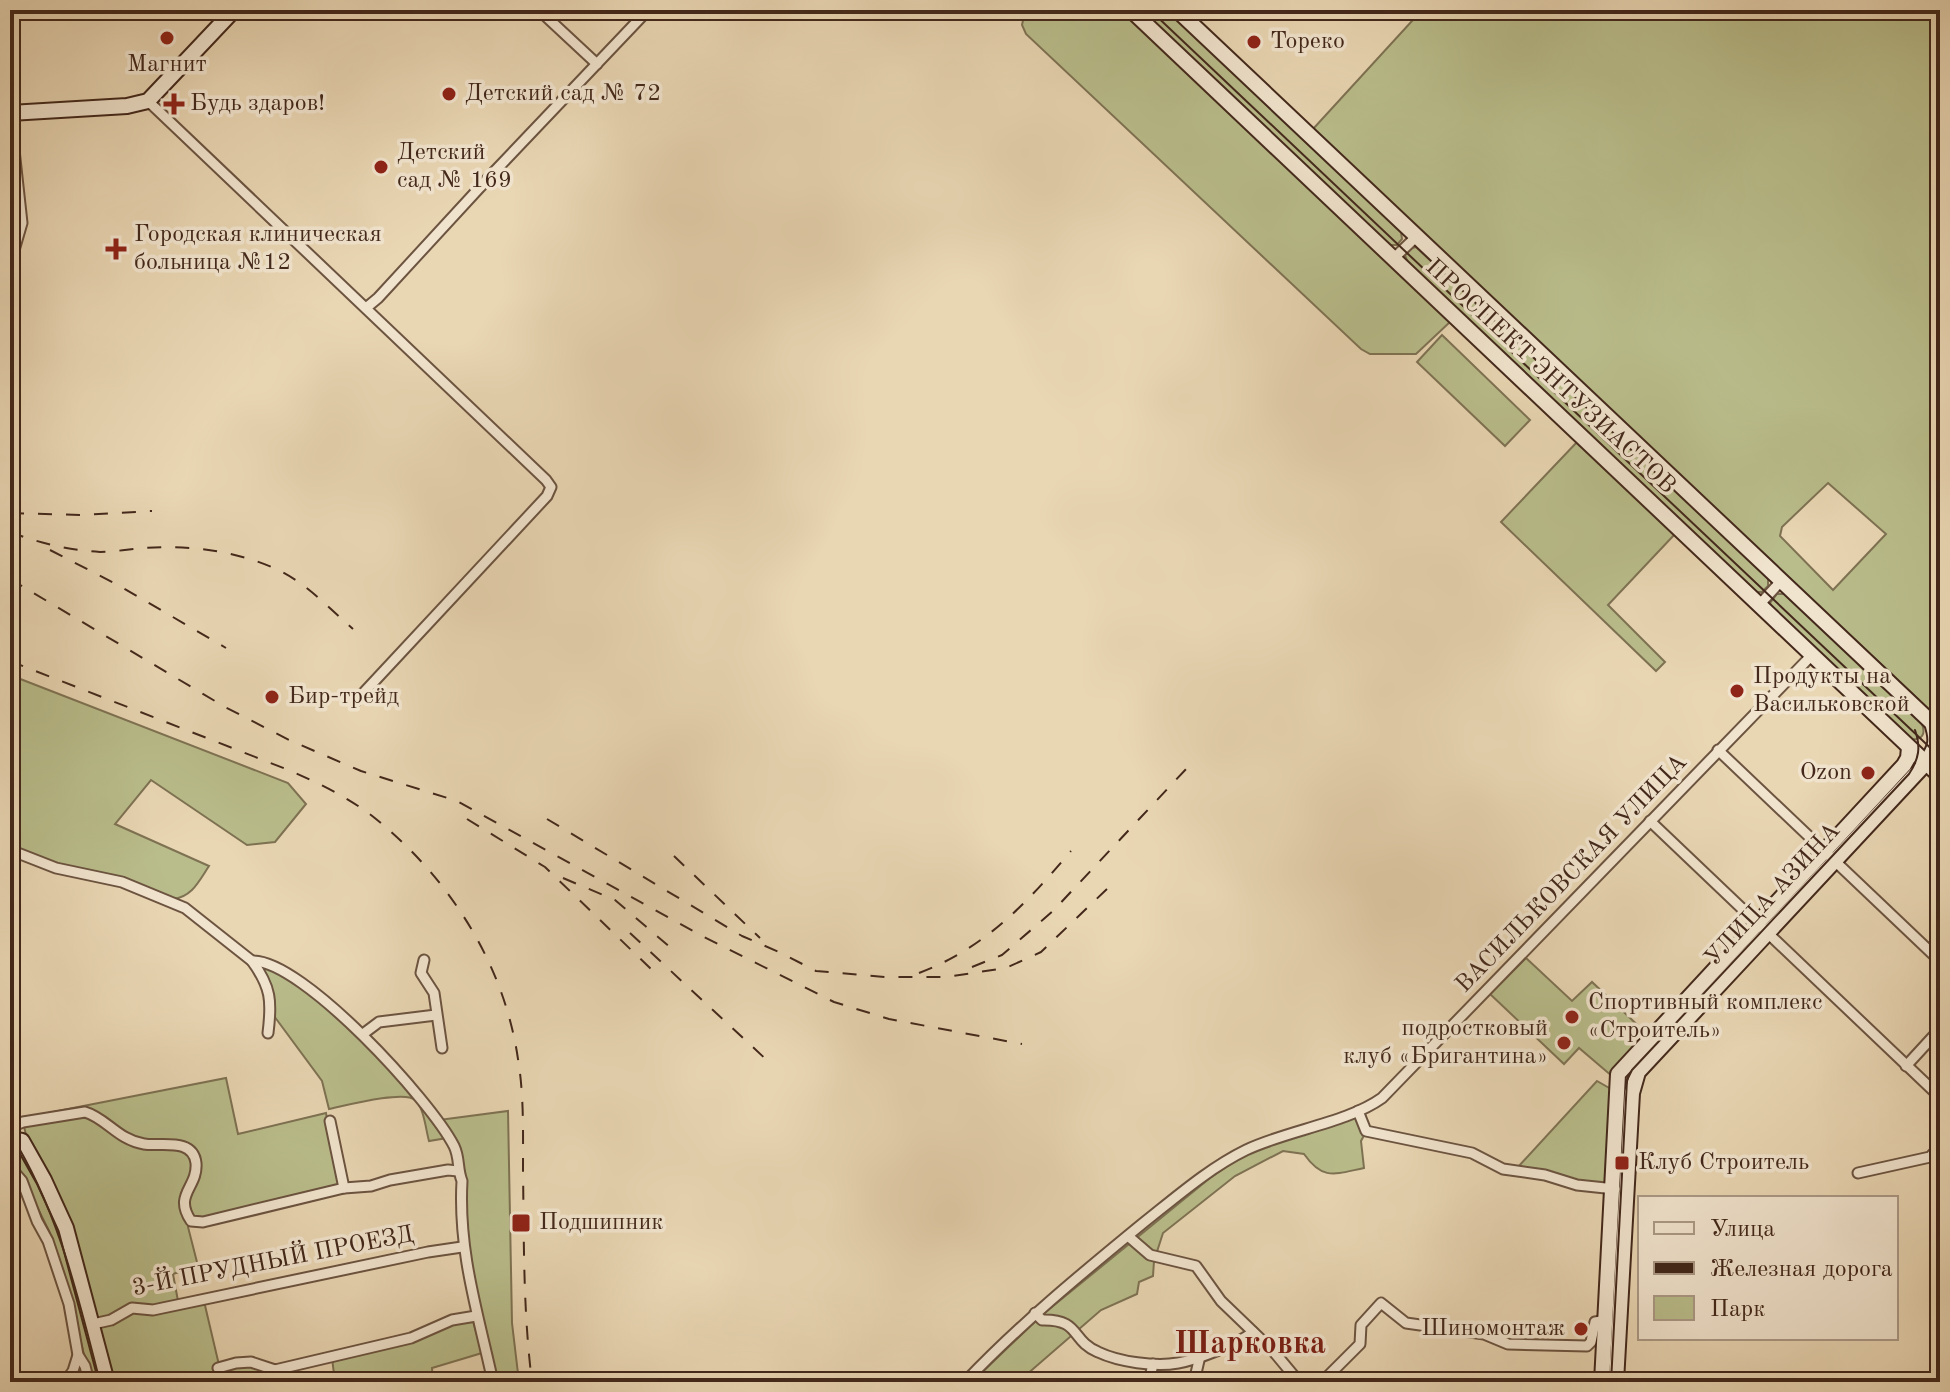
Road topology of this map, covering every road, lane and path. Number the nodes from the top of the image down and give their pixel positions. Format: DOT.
graph roads {
  1 [pos="234,10"];
  2 [pos="539,10"];
  3 [pos="648,10"];
  4 [pos="1131,10"];
  5 [pos="1177,10"];
  6 [pos="597,64"];
  7 [pos="148,101"];
  8 [pos="10,113"];
  9 [pos="1416,237"];
  10 [pos="1393,259"];
  11 [pos="10,264"];
  12 [pos="10,275"];
  13 [pos="10,301"];
  14 [pos="366,308"];
  15 [pos="1782,580"];
  16 [pos="1760,604"];
  17 [pos="1812,655"];
  18 [pos="355,702"];
  19 [pos="1909,748"];
  20 [pos="1718,750"];
  21 [pos="1926,763"];
  22 [pos="1940,776"];
  23 [pos="1650,821"];
  24 [pos="10,850"];
  25 [pos="1829,856"];
  26 [pos="1762,928"];
  27 [pos="424,960"];
  28 [pos="252,961"];
  29 [pos="1940,961"];
  30 [pos="436,1015"];
  31 [pos="1940,1029"];
  32 [pos="268,1033"];
  33 [pos="363,1034"];
  34 [pos="442,1048"];
  35 [pos="1906,1066"];
  36 [pos="1940,1097"];
  37 [pos="1358,1111"];
  38 [pos="330,1121"];
  39 [pos="14,1131"];
  40 [pos="1940,1146"];
  41 [pos="10,1167"];
  42 [pos="458,1171"];
  43 [pos="1858,1173"];
  44 [pos="344,1188"];
  45 [pos="1619,1189"];
  46 [pos="1128,1236"];
  47 [pos="462,1247"];
  48 [pos="1035,1313"];
  49 [pos="476,1316"];
  50 [pos="1612,1320"];
  51 [pos="93,1324"];
  52 [pos="1253,1332"];
  53 [pos="78,1355"];
  54 [pos="1200,1356"];
  55 [pos="1153,1364"];
  56 [pos="218,1368"];
  57 [pos="65,1382"];
  58 [pos="89,1382"];
  59 [pos="107,1382"];
  60 [pos="493,1382"];
  61 [pos="965,1382"];
  62 [pos="1149,1382"];
  63 [pos="1194,1382"];
  64 [pos="1299,1382"];
  65 [pos="1322,1382"];
  66 [pos="1602,1382"];
  67 [pos="1616,1382"];
  1 -- 7 [label="main road"];
  2 -- 6 [label="street"];
  3 -- 6 [label="street"];
  4 -- 10 [label="main road, ПРОСПЕКТ ЭНТУЗИАСТОВ"];
  5 -- 9 [label="main road, ПРОСПЕКТ ЭНТУЗИАСТОВ"];
  6 -- 14 [label="street"];
  7 -- 8 [label="main road"];
  7 -- 14 [label="street"];
  8 -- 11 [label="street"];
  9 -- 10 [label="street"];
  9 -- 15 [label="main road, ПРОСПЕКТ ЭНТУЗИАСТОВ"];
  10 -- 16 [label="main road, ПРОСПЕКТ ЭНТУЗИАСТОВ"];
  12 -- 13 [label="street"];
  14 -- 18 [label="street"];
  15 -- 16 [label="street"];
  15 -- 21 [label="main road, ПРОСПЕКТ ЭНТУЗИАСТОВ"];
  16 -- 17 [label="main road, ПРОСПЕКТ ЭНТУЗИАСТОВ"];
  17 -- 19 [label="main road, ПРОСПЕКТ ЭНТУЗИАСТОВ"];
  17 -- 20 [label="street, ВАСИЛЬКОВСКАЯ УЛИЦА"];
  19 -- 21 [label="main road, ПРОСПЕКТ ЭНТУЗИАСТОВ"];
  19 -- 25 [label="main road, УЛИЦА АЗИНА"];
  20 -- 23 [label="street, ВАСИЛЬКОВСКАЯ УЛИЦА"];
  20 -- 25 [label="street"];
  21 -- 22 [label="main road, ПРОСПЕКТ ЭНТУЗИАСТОВ"];
  21 -- 25 [label="main road, УЛИЦА АЗИНА"];
  23 -- 26 [label="street"];
  23 -- 37 [label="street, ВАСИЛЬКОВСКАЯ УЛИЦА"];
  24 -- 28 [label="street"];
  25 -- 26 [label="main road, УЛИЦА АЗИНА"];
  25 -- 29 [label="street"];
  26 -- 35 [label="street"];
  26 -- 45 [label="main road, УЛИЦА АЗИНА"];
  27 -- 30 [label="street"];
  28 -- 32 [label="street"];
  28 -- 33 [label="street"];
  30 -- 33 [label="street"];
  30 -- 34 [label="street"];
  31 -- 35 [label="street"];
  33 -- 42 [label="street"];
  35 -- 36 [label="street"];
  37 -- 45 [label="street"];
  37 -- 46 [label="street, ВАСИЛЬКОВСКАЯ УЛИЦА"];
  38 -- 44 [label="street"];
  39 -- 44 [label="street"];
  39 -- 51 [label="main road"];
  40 -- 43 [label="street"];
  41 -- 53 [label="street"];
  42 -- 44 [label="street"];
  42 -- 47 [label="street"];
  45 -- 50 [label="main road, УЛИЦА АЗИНА"];
  46 -- 48 [label="street, ВАСИЛЬКОВСКАЯ УЛИЦА"];
  46 -- 52 [label="street"];
  47 -- 49 [label="street"];
  47 -- 51 [label="street, 3-Й ПРУДНЫЙ ПРОЕЗД"];
  48 -- 55 [label="street"];
  48 -- 61 [label="street, ВАСИЛЬКОВСКАЯ УЛИЦА"];
  49 -- 56 [label="street"];
  49 -- 60 [label="street"];
  50 -- 65 [label="street"];
  50 -- 66 [label="main road, УЛИЦА АЗИНА"];
  50 -- 67 [label="main road, УЛИЦА АЗИНА"];
  51 -- 59 [label="main road"];
  52 -- 54 [label="street"];
  52 -- 64 [label="street"];
  53 -- 57 [label="street"];
  53 -- 58 [label="street"];
  54 -- 55 [label="street"];
  54 -- 63 [label="street"];
  55 -- 62 [label="street"];
}
